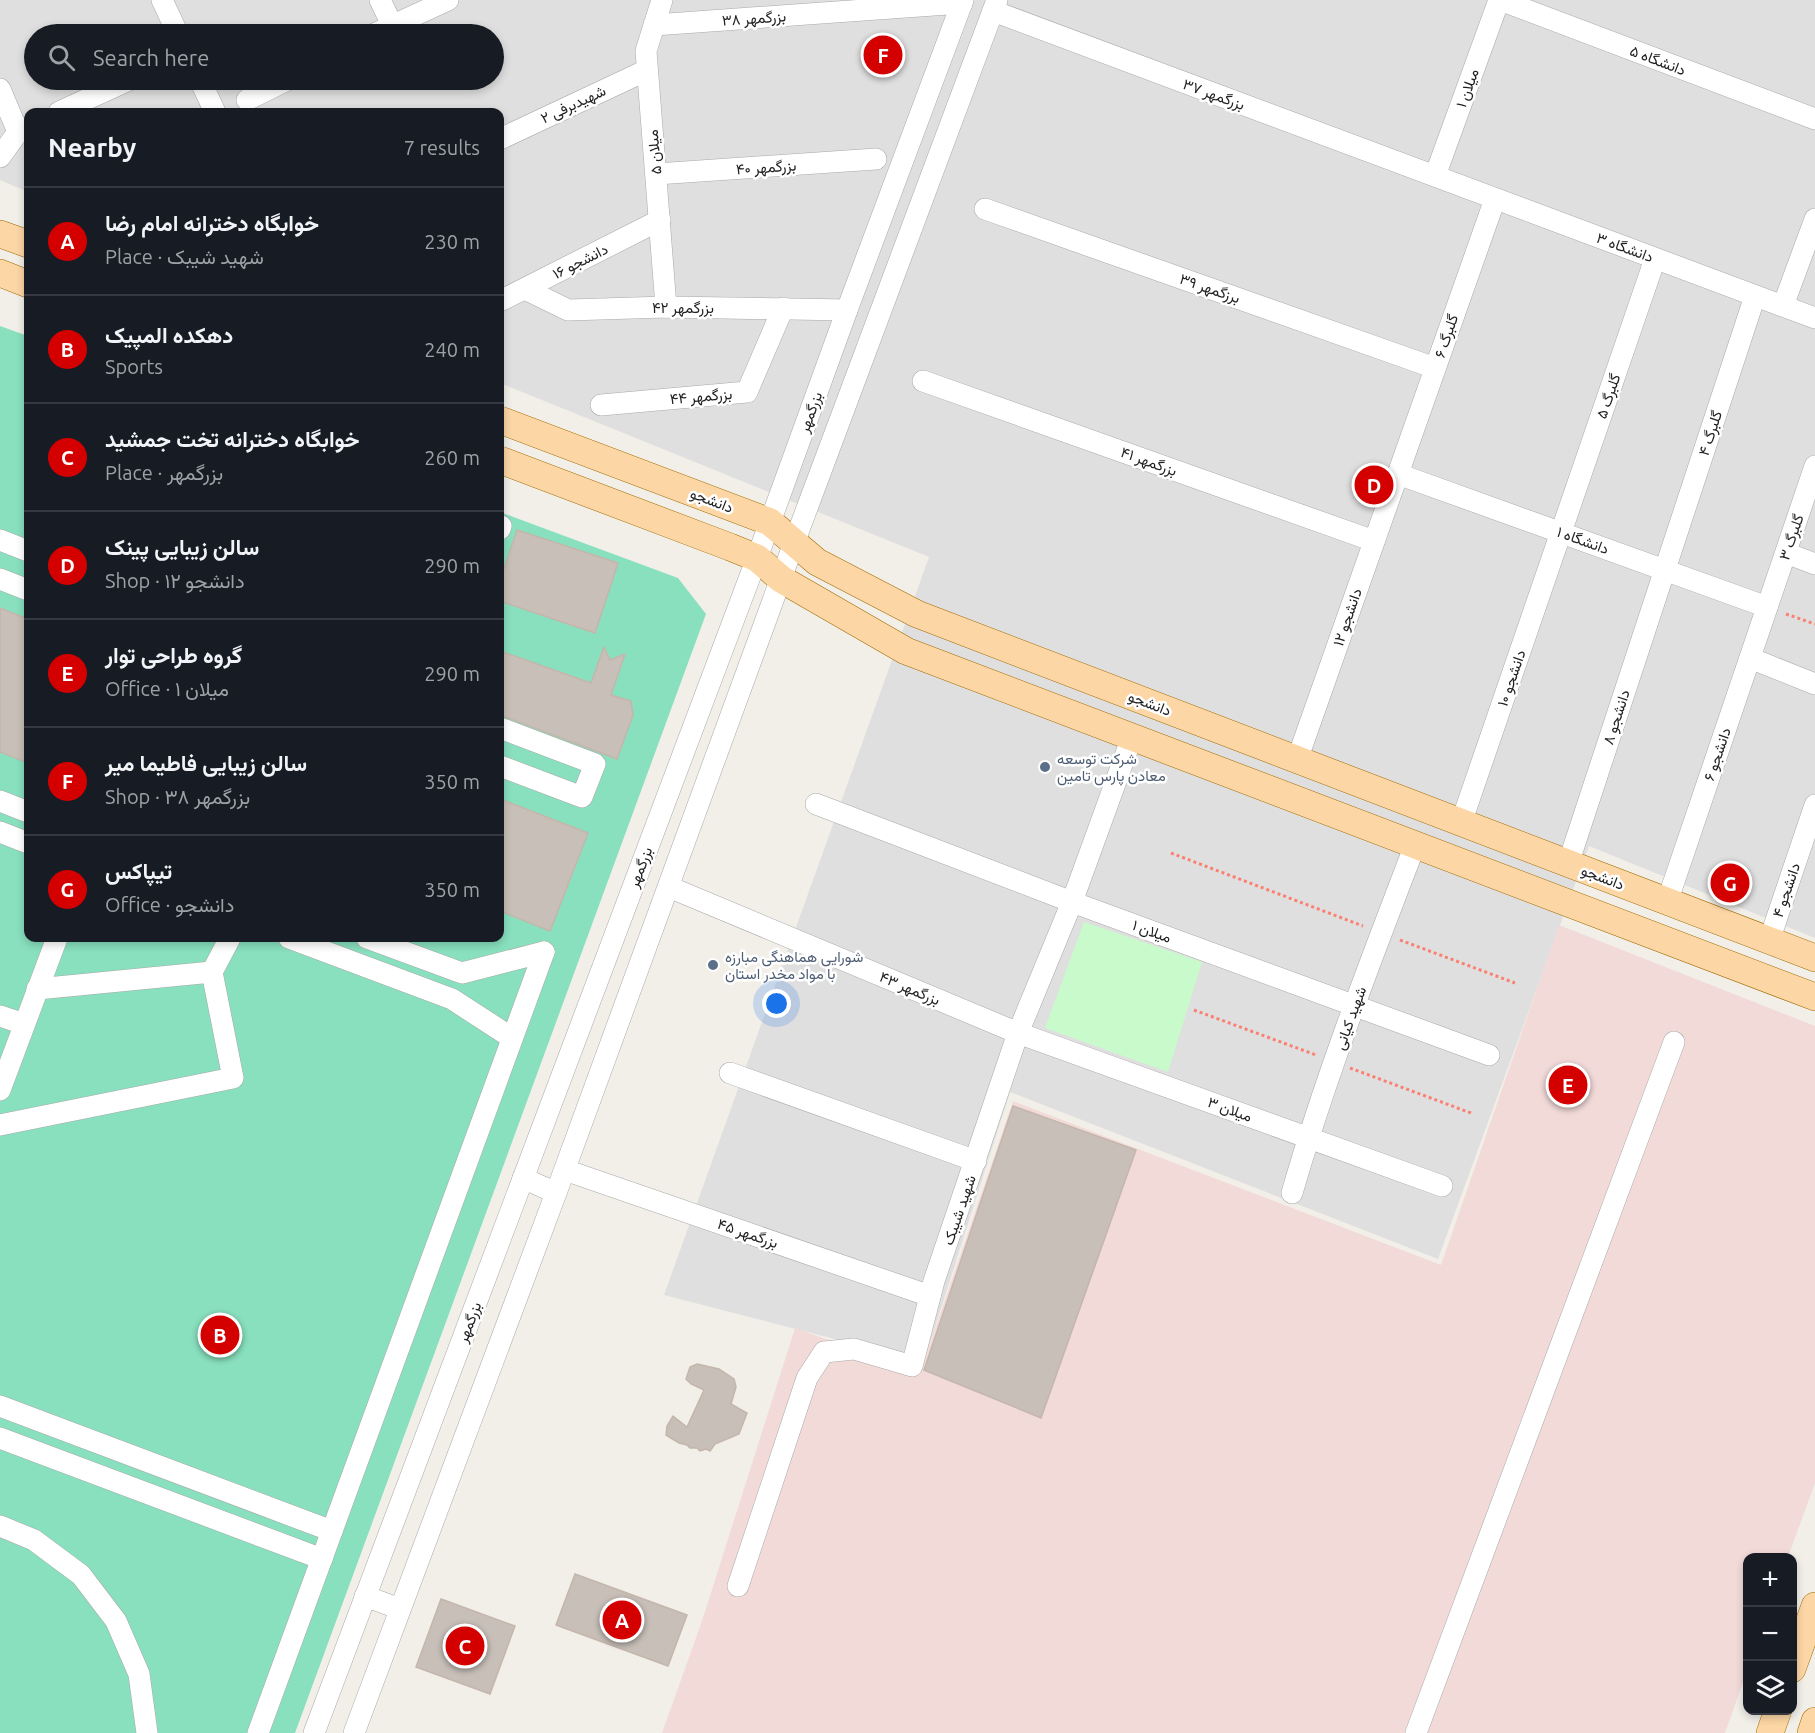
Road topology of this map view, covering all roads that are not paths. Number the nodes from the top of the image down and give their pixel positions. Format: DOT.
graph roads {
  1 [pos="162,0"];
  2 [pos="380,0"];
  3 [pos="448,0"];
  4 [pos="662,0"];
  5 [pos="1500,0"];
  6 [pos="962,2"];
  7 [pos="995,6"];
  8 [pos="173,24"];
  9 [pos="382,24"];
  10 [pos="396,24"];
  11 [pos="654,25"];
  12 [pos="647,70"];
  13 [pos="0,89"];
  14 [pos="107,90"];
  15 [pos="205,90"];
  16 [pos="267,90"];
  17 [pos="247,100"];
  18 [pos="68,108"];
  19 [pos="213,108"];
  20 [pos="1815,119"];
  21 [pos="23,129"];
  22 [pos="504,137"];
  23 [pos="0,157"];
  24 [pos="876,159"];
  25 [pos="656,174"];
  26 [pos="1435,176"];
  27 [pos="1495,199"];
  28 [pos="985,209"];
  29 [pos="1815,219"];
  30 [pos="660,220"];
  31 [pos="0,234"];
  32 [pos="24,243"];
  33 [pos="1655,259"];
  34 [pos="0,273"];
  35 [pos="24,282"];
  36 [pos="525,289"];
  37 [pos="1755,296"];
  38 [pos="504,299"];
  39 [pos="1783,306"];
  40 [pos="666,307"];
  41 [pos="783,308"];
  42 [pos="846,310"];
  43 [pos="1815,318"];
  44 [pos="1435,368"];
  45 [pos="923,381"];
  46 [pos="601,405"];
  47 [pos="504,422"];
  48 [pos="504,462"];
  49 [pos="1815,466"];
  50 [pos="1398,474"];
  51 [pos="770,522"];
  52 [pos="1561,533"];
  53 [pos="0,540"];
  54 [pos="1374,542"];
  55 [pos="794,543"];
  56 [pos="24,549"];
  57 [pos="1786,553"];
  58 [pos="757,558"];
  59 [pos="1815,564"];
  60 [pos="1664,570"];
  61 [pos="0,579"];
  62 [pos="781,579"];
  63 [pos="24,588"];
  64 [pos="1767,607"];
  65 [pos="1750,658"];
  66 [pos="1815,684"];
  67 [pos="504,730"];
  68 [pos="1132,737"];
  69 [pos="1297,760"];
  70 [pos="504,768"];
  71 [pos="0,801"];
  72 [pos="816,804"];
  73 [pos="1815,805"];
  74 [pos="24,810"];
  75 [pos="1461,823"];
  76 [pos="0,832"];
  77 [pos="24,841"];
  78 [pos="1415,845"];
  79 [pos="1568,864"];
  80 [pos="669,887"];
  81 [pos="1072,902"];
  82 [pos="1667,902"];
  83 [pos="1768,941"];
  84 [pos="55,942"];
  85 [pos="228,942"];
  86 [pos="300,942"];
  87 [pos="378,942"];
  88 [pos="1815,958"];
  89 [pos="213,972"];
  90 [pos="37,989"];
  91 [pos="1815,997"];
  92 [pos="1354,1006"];
  93 [pos="0,1016"];
  94 [pos="24,1024"];
  95 [pos="1018,1033"];
  96 [pos="512,1038"];
  97 [pos="1674,1042"];
  98 [pos="1489,1055"];
  99 [pos="730,1073"];
  100 [pos="0,1090"];
  101 [pos="0,1125"];
  102 [pos="1308,1137"];
  103 [pos="976,1161"];
  104 [pos="565,1170"];
  105 [pos="523,1178"];
  106 [pos="1442,1186"];
  107 [pos="556,1193"];
  108 [pos="1292,1193"];
  109 [pos="930,1296"];
  110 [pos="0,1406"];
  111 [pos="0,1438"];
  112 [pos="0,1526"];
  113 [pos="332,1531"];
  114 [pos="322,1559"];
  115 [pos="738,1586"];
  116 [pos="365,1596"];
  117 [pos="1815,1606"];
  118 [pos="400,1609"];
  119 [pos="1795,1661"];
  120 [pos="1776,1715"];
  121 [pos="1815,1721"];
  122 [pos="147,1733"];
  123 [pos="258,1733"];
  124 [pos="314,1733"];
  125 [pos="354,1733"];
  126 [pos="1416,1733"];
  127 [pos="1770,1733"];
  128 [pos="1811,1733"];
  1 -- 8 [label="street"];
  2 -- 9 [label="street"];
  3 -- 10 [label="street"];
  4 -- 11 [label="street, میلان ۵"];
  5 -- 20 [label="street, دانشگاه ۵"];
  5 -- 26 [label="street, میلان ۱"];
  6 -- 11 [label="street, بزرگمهر ۳۸"];
  6 -- 42 [label="street, بزرگمهر"];
  7 -- 26 [label="street, بزرگمهر ۳۷"];
  7 -- 55 [label="street, بزرگمهر"];
  11 -- 12 [label="street, میلان ۵"];
  12 -- 22 [label="street, شهیدبرفی ۲"];
  12 -- 25 [label="street, میلان ۵"];
  13 -- 21 [label="street"];
  14 -- 18 [label="street"];
  15 -- 19 [label="street"];
  16 -- 17 [label="street"];
  21 -- 23 [label="street"];
  24 -- 25 [label="street, بزرگمهر ۴۰"];
  25 -- 30 [label="street, میلان ۵"];
  26 -- 27 [label="street, دانشگاه ۳"];
  27 -- 33 [label="street, دانشگاه ۳"];
  27 -- 44 [label="street, گلبرگ ۶"];
  28 -- 44 [label="street, برزگمهر ۳۹"];
  29 -- 39 [label="street"];
  30 -- 36 [label="street, دانشجو ۱۶"];
  30 -- 40 [label="street, میلان ۵"];
  31 -- 32 [label="main road"];
  33 -- 37 [label="street, دانشگاه ۳"];
  33 -- 52 [label="street, گلبرگ ۵"];
  34 -- 35 [label="main road"];
  36 -- 38 [label="street, دانشجو ۱۶"];
  36 -- 40 [label="street, بزرگمهر ۴۲"];
  37 -- 39 [label="street, دانشگاه ۳"];
  37 -- 60 [label="street, گلبرگ ۴"];
  39 -- 43 [label="street, دانشگاه ۳"];
  40 -- 41 [label="street, بزرگمهر ۴۲"];
  41 -- 42 [label="street, بزرگمهر ۴۲"];
  41 -- 46 [label="street, بزرگمهر ۴۴"];
  42 -- 51 [label="street, بزرگمهر"];
  44 -- 50 [label="street, گلبرگ ۶"];
  45 -- 54 [label="street, بزرگمهر ۴۱"];
  47 -- 51 [label="main road, دانشجو"];
  48 -- 58 [label="main road"];
  49 -- 57 [label="street, گلبرگ ۳"];
  50 -- 52 [label="street, دانشگاه ۱"];
  50 -- 54 [label="street, دانشجو ۱۲"];
  51 -- 55 [label="main road, دانشجو"];
  51 -- 58 [label="street, بزرگمهر"];
  52 -- 60 [label="street, دانشگاه ۱"];
  52 -- 75 [label="street, دانشجو ۱۰"];
  53 -- 56 [label="street"];
  54 -- 69 [label="street, دانشجو ۱۲"];
  55 -- 62 [label="street, بزرگمهر"];
  55 -- 69 [label="main road, دانشجو"];
  57 -- 59 [label="street"];
  57 -- 64 [label="street, گلبرگ ۳"];
  58 -- 62 [label="main road"];
  58 -- 105 [label="street, بزرگمهر"];
  60 -- 64 [label="street, دانشگاه ۱"];
  60 -- 79 [label="street, دانشجو ۸"];
  61 -- 63 [label="street"];
  62 -- 68 [label="main road"];
  62 -- 80 [label="street, بزرگمهر"];
  64 -- 65 [label="street, دانشجو ۶"];
  65 -- 66 [label="street"];
  65 -- 82 [label="street, دانشجو ۶"];
  67 -- 70 [label="street"];
  68 -- 78 [label="main road"];
  68 -- 81 [label="street, شهید شیبک"];
  69 -- 75 [label="main road, دانشجو"];
  71 -- 74 [label="street"];
  72 -- 81 [label="street, میلان ۱"];
  73 -- 83 [label="street, دانشجو ۴"];
  75 -- 79 [label="main road, دانشجو"];
  76 -- 77 [label="street"];
  78 -- 91 [label="main road"];
  78 -- 92 [label="street, شهید کیانی"];
  79 -- 82 [label="main road, دانشجو"];
  80 -- 95 [label="street, بزرگمهر ۴۳"];
  80 -- 104 [label="street, بزرگمهر"];
  81 -- 92 [label="street, میلان ۱"];
  81 -- 95 [label="street, شهید شیبک"];
  82 -- 83 [label="main road, دانشجو"];
  83 -- 88 [label="main road, دانشجو"];
  84 -- 90 [label="street"];
  85 -- 89 [label="street"];
  86 -- 96 [label="street"];
  87 -- 96 [label="street"];
  89 -- 90 [label="street"];
  89 -- 101 [label="street"];
  90 -- 94 [label="street"];
  92 -- 98 [label="street, میلان ۱"];
  92 -- 102 [label="street, شهید کیانی"];
  93 -- 94 [label="street"];
  94 -- 100 [label="street"];
  95 -- 102 [label="street, میلان ۳"];
  95 -- 103 [label="street, شهید شیبک"];
  96 -- 113 [label="street"];
  97 -- 126 [label="street"];
  99 -- 103 [label="street"];
  102 -- 106 [label="street, میلان ۳"];
  102 -- 108 [label="street, شهید کیانی"];
  103 -- 109 [label="street, شهید شیبک"];
  104 -- 107 [label="street, بزرگمهر"];
  104 -- 109 [label="street, بزرگمهر ۴۵"];
  105 -- 107 [label="street"];
  105 -- 116 [label="street, بزرگمهر"];
  107 -- 118 [label="street, بزرگمهر"];
  109 -- 115 [label="street, شهید شیبک"];
  110 -- 113 [label="street"];
  111 -- 114 [label="street"];
  112 -- 122 [label="street"];
  113 -- 114 [label="street"];
  114 -- 123 [label="street"];
  116 -- 118 [label="street"];
  116 -- 124 [label="street, بزرگمهر"];
  117 -- 119 [label="main road"];
  118 -- 125 [label="street, بزرگمهر"];
  120 -- 127 [label="main road"];
  121 -- 128 [label="main road"];
}
